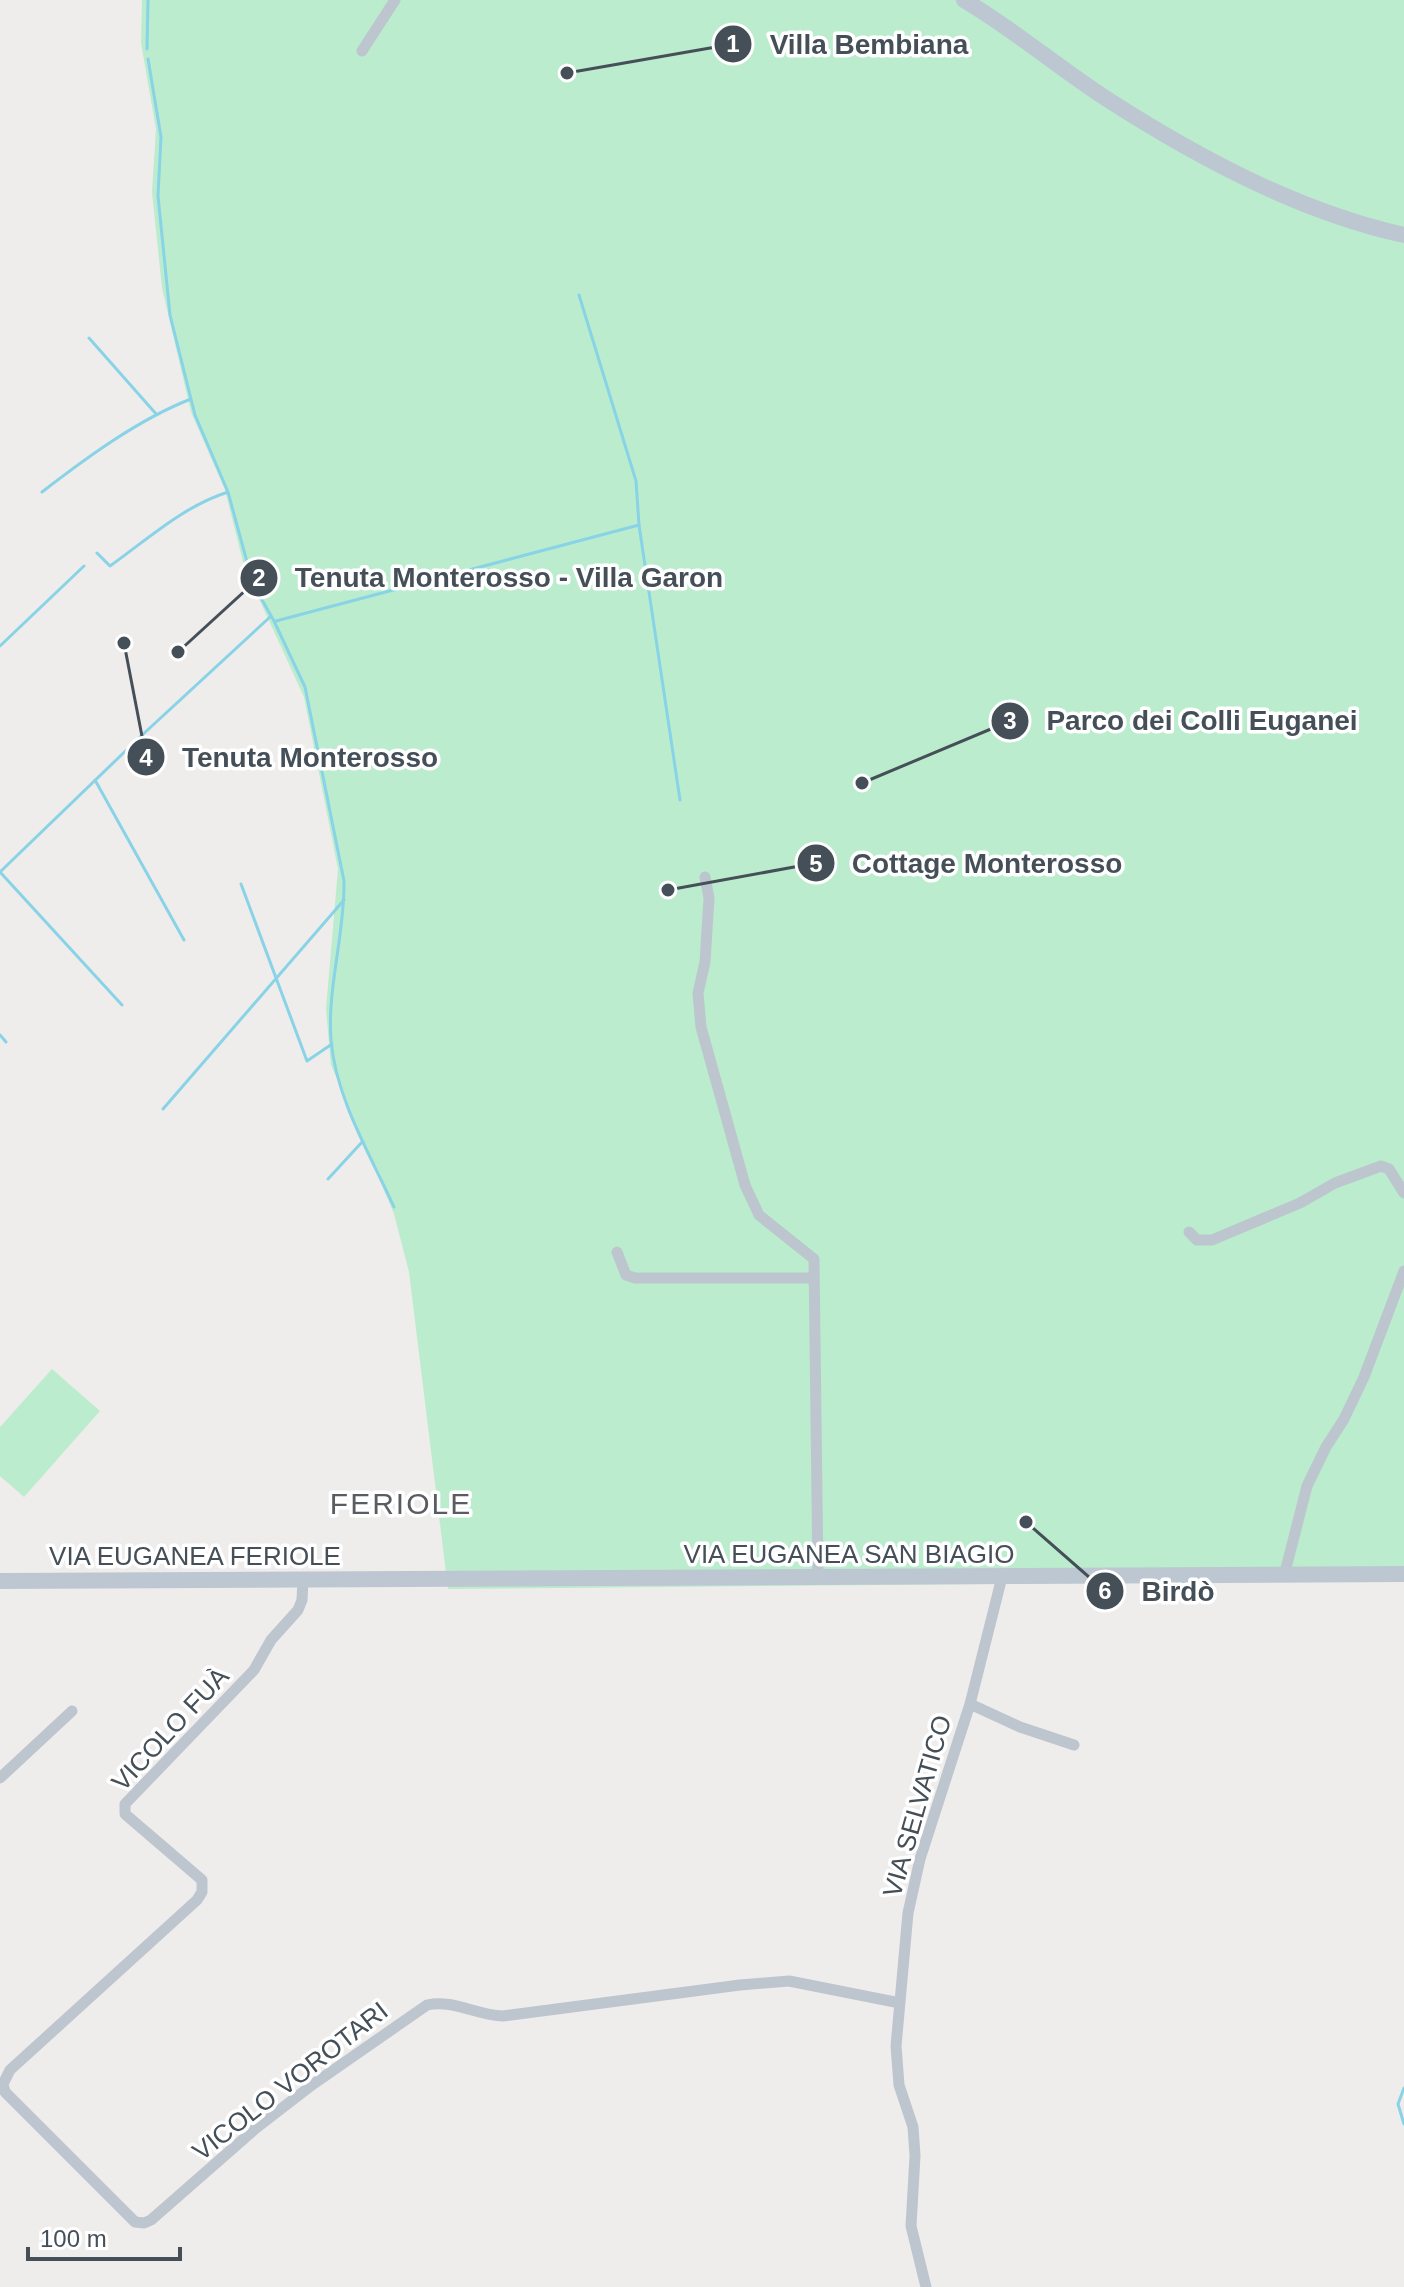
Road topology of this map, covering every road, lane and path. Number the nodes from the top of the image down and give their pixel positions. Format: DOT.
graph roads {
  1 [pos="395,0"];
  2 [pos="964,0"];
  3 [pos="362,51"];
  4 [pos="1404,235"];
  5 [pos="705,877"];
  6 [pos="1404,1193"];
  7 [pos="1189,1232"];
  8 [pos="617,1252"];
  9 [pos="1404,1271"];
  10 [pos="814,1278"];
  11 [pos="1404,1574"];
  12 [pos="1284,1576"];
  13 [pos="1002,1577"];
  14 [pos="818,1578"];
  15 [pos="303,1580"];
  16 [pos="390,1580"];
  17 [pos="0,1581"];
  18 [pos="970,1704"];
  19 [pos="72,1711"];
  20 [pos="1074,1745"];
  21 [pos="0,1778"];
  22 [pos="900,2003"];
  23 [pos="5,2092"];
  24 [pos="926,2287"];
  1 -- 3 [label="street"];
  2 -- 4 [label="main road"];
  5 -- 10 [label="street"];
  6 -- 7 [label="street"];
  8 -- 10 [label="street"];
  9 -- 12 [label="street"];
  10 -- 14 [label="street"];
  11 -- 12 [label="main road, VIA EUGANEA SAN BIAGIO"];
  12 -- 13 [label="main road, VIA EUGANEA SAN BIAGIO"];
  13 -- 14 [label="main road, VIA EUGANEA SAN BIAGIO"];
  13 -- 18 [label="street, VIA SELVATICO"];
  14 -- 16 [label="main road, VIA EUGANEA SAN BIAGIO"];
  15 -- 16 [label="main road, VIA EUGANEA FERIOLE"];
  15 -- 17 [label="main road, VIA EUGANEA FERIOLE"];
  15 -- 23 [label="street, VICOLO FUÀ"];
  18 -- 20 [label="street"];
  18 -- 22 [label="street, VIA SELVATICO"];
  19 -- 21 [label="street"];
  22 -- 23 [label="street, VICOLO VOROTARI"];
  22 -- 24 [label="street, VIA SELVATICO"];
}
